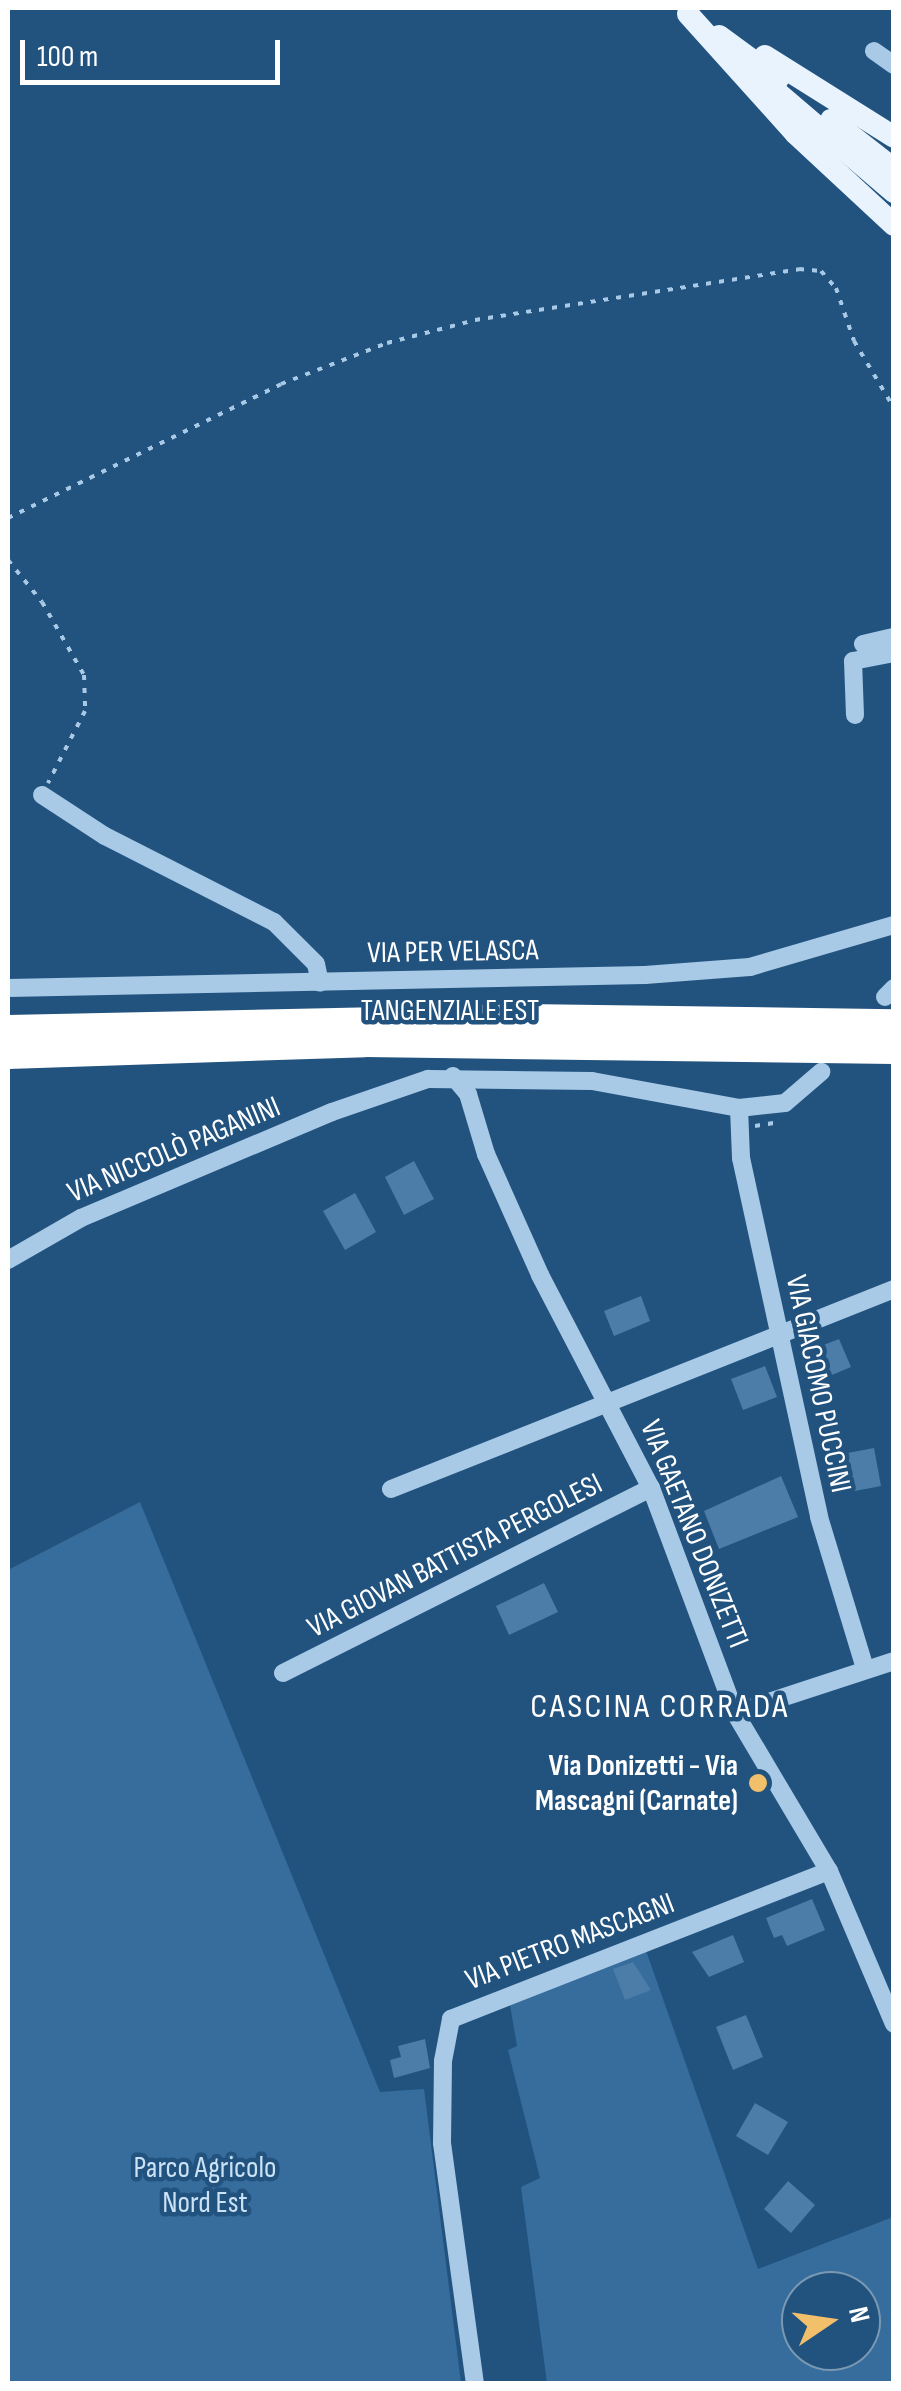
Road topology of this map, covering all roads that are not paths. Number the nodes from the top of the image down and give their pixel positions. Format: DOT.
graph roads {
  1 [pos="684,11"];
  2 [pos="874,51"];
  3 [pos="894,66"];
  4 [pos="894,137"];
  5 [pos="894,170"];
  6 [pos="894,192"];
  7 [pos="894,225"];
  8 [pos="894,637"];
  9 [pos="863,644"];
  10 [pos="894,653"];
  11 [pos="856,715"];
  12 [pos="42,794"];
  13 [pos="894,925"];
  14 [pos="320,983"];
  15 [pos="8,988"];
  16 [pos="891,1002"];
  17 [pos="8,1029"];
  18 [pos="894,1050"];
  19 [pos="8,1055"];
  20 [pos="822,1072"];
  21 [pos="463,1079"];
  22 [pos="739,1108"];
  23 [pos="8,1260"];
  24 [pos="894,1290"];
  25 [pos="780,1339"];
  26 [pos="610,1401"];
  27 [pos="651,1488"];
  28 [pos="391,1489"];
  29 [pos="894,1661"];
  30 [pos="866,1668"];
  31 [pos="283,1672"];
  32 [pos="735,1713"];
  33 [pos="828,1871"];
  34 [pos="894,2024"];
  35 [pos="475,2384"];
  1 -- 4 [label="main road"];
  1 -- 5 [label="main road"];
  1 -- 6 [label="main road"];
  1 -- 7 [label="main road"];
  2 -- 3 [label="street"];
  8 -- 9 [label="street"];
  10 -- 11 [label="street"];
  12 -- 14 [label="street"];
  13 -- 14 [label="street, VIA PER VELASCA"];
  14 -- 15 [label="street, VIA PER VELASCA"];
  16 -- 17 [label="highway, TANGENZIALE EST"];
  18 -- 19 [label="highway, TANGENZIALE EST"];
  20 -- 22 [label="street, VIA NICCOLÒ PAGANINI"];
  21 -- 22 [label="street, VIA NICCOLÒ PAGANINI"];
  21 -- 23 [label="street, VIA NICCOLÒ PAGANINI"];
  21 -- 26 [label="street, VIA GAETANO DONIZETTI"];
  22 -- 25 [label="street, VIA GIACOMO PUCCINI"];
  24 -- 25 [label="street"];
  25 -- 26 [label="street"];
  25 -- 30 [label="street, VIA GIACOMO PUCCINI"];
  26 -- 27 [label="street, VIA GAETANO DONIZETTI"];
  26 -- 28 [label="street"];
  27 -- 31 [label="street, VIA GIOVAN BATTISTA PERGOLESI"];
  27 -- 32 [label="street, VIA GAETANO DONIZETTI"];
  29 -- 30 [label="street"];
  30 -- 32 [label="street"];
  32 -- 33 [label="street, VIA GAETANO DONIZETTI"];
  33 -- 34 [label="street, VIA GAETANO DONIZETTI"];
  33 -- 35 [label="street, VIA PIETRO MASCAGNI"];
}
